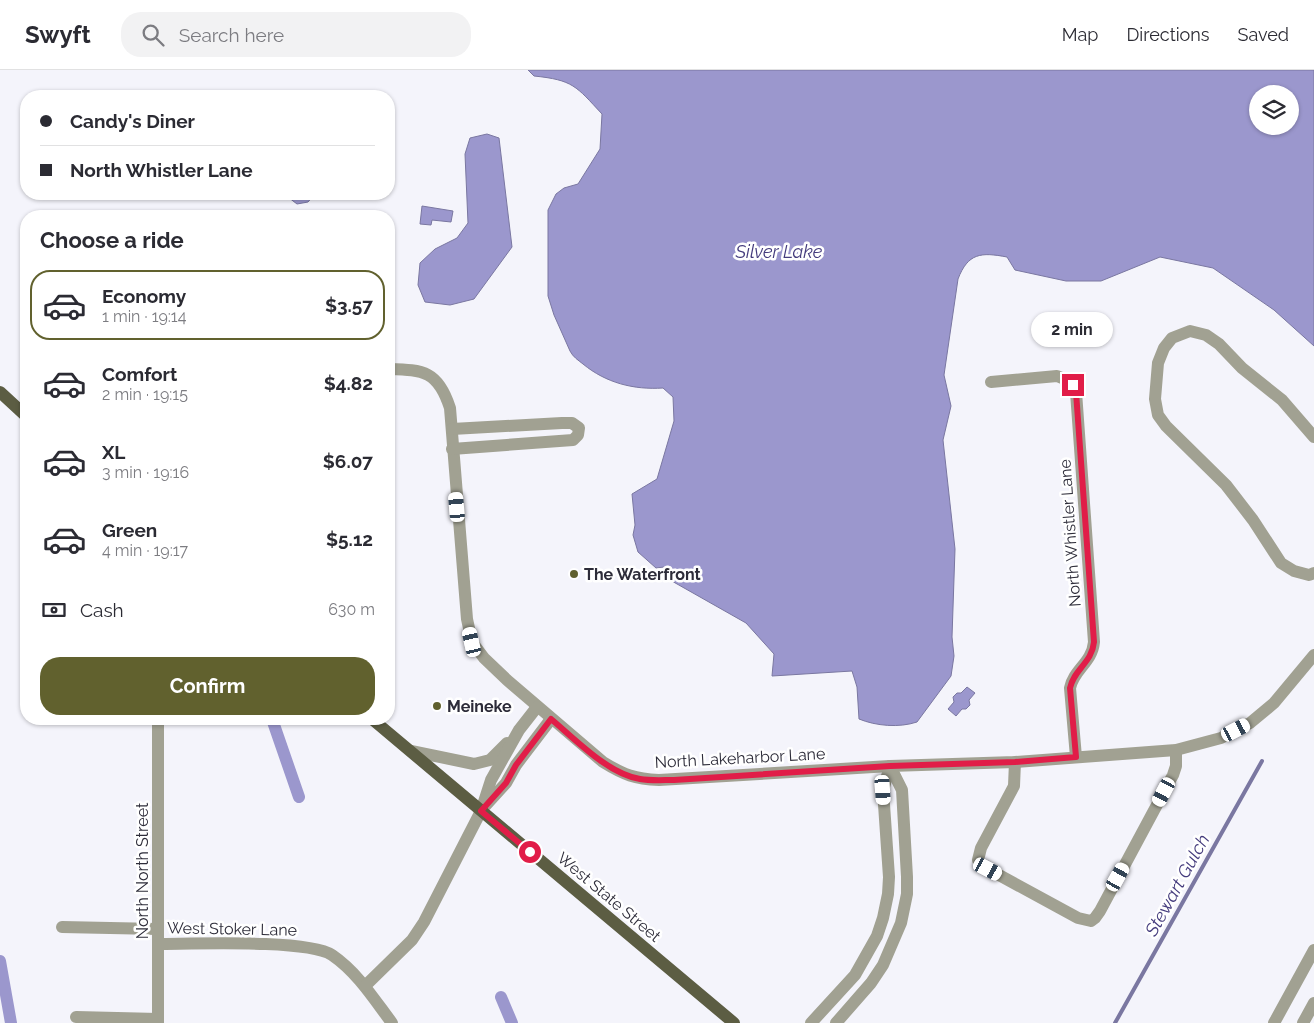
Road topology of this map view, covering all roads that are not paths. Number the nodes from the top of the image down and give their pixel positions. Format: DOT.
graph roads {
  1 [pos="395,369"];
  2 [pos="991,382"];
  3 [pos="0,392"];
  4 [pos="20,410"];
  5 [pos="452,429"];
  6 [pos="1314,438"];
  7 [pos="452,448"];
  8 [pos="1314,573"];
  9 [pos="1314,656"];
  10 [pos="537,707"];
  11 [pos="551,719"];
  12 [pos="158,725"];
  13 [pos="379,725"];
  14 [pos="519,730"];
  15 [pos="1176,750"];
  16 [pos="411,751"];
  17 [pos="1076,757"];
  18 [pos="1015,762"];
  19 [pos="890,766"];
  20 [pos="481,811"];
  21 [pos="62,928"];
  22 [pos="158,929"];
  23 [pos="158,944"];
  24 [pos="1314,950"];
  25 [pos="365,986"];
  26 [pos="1314,1003"];
  27 [pos="76,1017"];
  28 [pos="158,1021"];
  29 [pos="392,1023"];
  30 [pos="734,1023"];
  31 [pos="812,1023"];
  32 [pos="836,1023"];
  33 [pos="1274,1023"];
  34 [pos="1303,1023"];
  1 -- 5 [label="street, North Lakeharbor Lane"];
  2 -- 17 [label="street, North Whistler Lane"];
  3 -- 4 [label="main road"];
  5 -- 7 [label="street, North Lakeharbor Lane"];
  5 -- 7 [label="street"];
  6 -- 8 [label="street"];
  7 -- 10 [label="street, North Lakeharbor Lane"];
  9 -- 15 [label="street, North Lakeharbor Lane"];
  10 -- 11 [label="street, North Lakeharbor Lane"];
  10 -- 14 [label="street"];
  11 -- 19 [label="street, North Lakeharbor Lane"];
  11 -- 20 [label="street"];
  12 -- 22 [label="street, North North Street"];
  13 -- 16 [label="main road, West State Street"];
  14 -- 16 [label="street"];
  14 -- 20 [label="street"];
  15 -- 17 [label="street, North Lakeharbor Lane"];
  15 -- 18 [label="street"];
  16 -- 20 [label="main road, West State Street"];
  17 -- 18 [label="street, North Lakeharbor Lane"];
  18 -- 19 [label="street, North Lakeharbor Lane"];
  19 -- 31 [label="street"];
  19 -- 32 [label="street"];
  20 -- 25 [label="street"];
  20 -- 30 [label="main road, West State Street"];
  21 -- 22 [label="street, West Stoker Lane"];
  22 -- 23 [label="street, North North Street"];
  23 -- 25 [label="street, West Stoker Lane"];
  23 -- 28 [label="street, North North Street"];
  24 -- 33 [label="street"];
  25 -- 29 [label="street, West Stoker Lane"];
  26 -- 34 [label="street"];
  27 -- 28 [label="street"];
}
